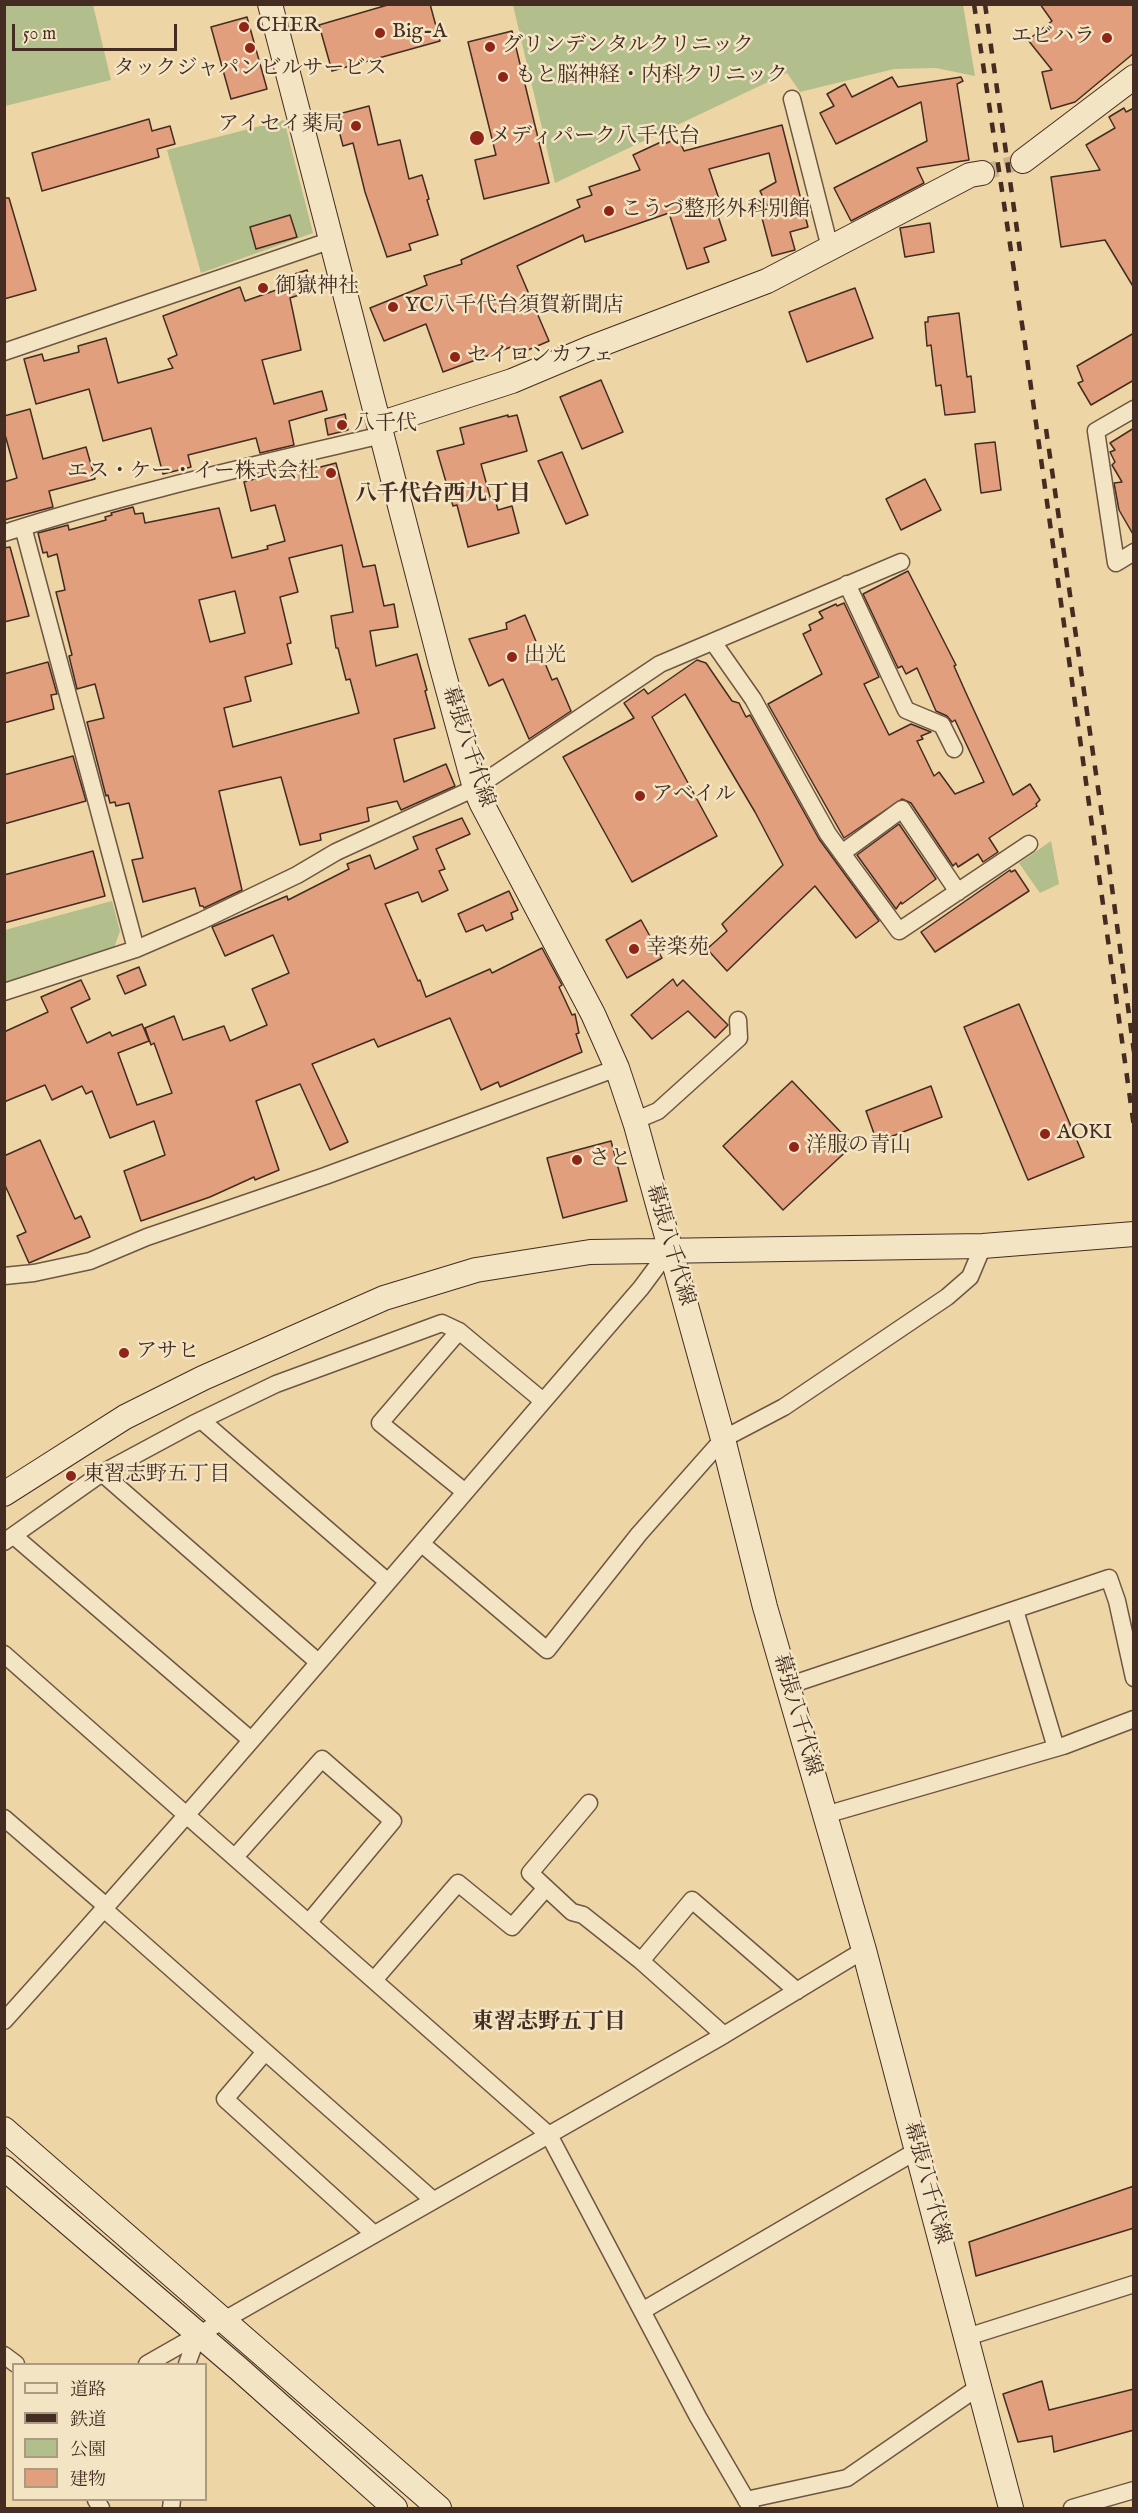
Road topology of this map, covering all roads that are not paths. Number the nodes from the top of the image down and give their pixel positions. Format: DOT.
graph roads {
  1 [pos="270,4"];
  2 [pos="1133,79"];
  3 [pos="792,99"];
  4 [pos="1023,161"];
  5 [pos="982,173"];
  6 [pos="332,240"];
  7 [pos="830,248"];
  8 [pos="4,352"];
  9 [pos="1134,409"];
  10 [pos="380,429"];
  11 [pos="23,527"];
  12 [pos="4,533"];
  13 [pos="1134,552"];
  14 [pos="901,562"];
  15 [pos="847,584"];
  16 [pos="713,642"];
  17 [pos="954,749"];
  18 [pos="476,788"];
  19 [pos="1029,844"];
  20 [pos="842,853"];
  21 [pos="958,892"];
  22 [pos="136,949"];
  23 [pos="4,992"];
  24 [pos="738,1020"];
  25 [pos="617,1068"];
  26 [pos="634,1121"];
  27 [pos="1134,1234"];
  28 [pos="983,1246"];
  29 [pos="670,1250"];
  30 [pos="4,1276"];
  31 [pos="459,1331"];
  32 [pos="543,1401"];
  33 [pos="201,1420"];
  34 [pos="723,1439"];
  35 [pos="102,1473"];
  36 [pos="465,1492"];
  37 [pos="4,1494"];
  38 [pos="9,1539"];
  39 [pos="422,1544"];
  40 [pos="388,1582"];
  41 [pos="1015,1610"];
  42 [pos="4,1654"];
  43 [pos="318,1662"];
  44 [pos="1134,1678"];
  45 [pos="788,1686"];
  46 [pos="1134,1719"];
  47 [pos="251,1740"];
  48 [pos="1056,1748"];
  49 [pos="590,1803"];
  50 [pos="186,1814"];
  51 [pos="825,1815"];
  52 [pos="4,1818"];
  53 [pos="235,1857"];
  54 [pos="546,1888"];
  55 [pos="105,1908"];
  56 [pos="309,1922"];
  57 [pos="864,1950"];
  58 [pos="641,1961"];
  59 [pos="374,1980"];
  60 [pos="797,1991"];
  61 [pos="4,2021"];
  62 [pos="724,2035"];
  63 [pos="265,2052"];
  64 [pos="4,2129"];
  65 [pos="549,2135"];
  66 [pos="918,2150"];
  67 [pos="4,2168"];
  68 [pos="433,2200"];
  69 [pos="374,2234"];
  70 [pos="1134,2284"];
  71 [pos="642,2311"];
  72 [pos="224,2321"];
  73 [pos="198,2334"];
  74 [pos="967,2337"];
  75 [pos="149,2363"];
  76 [pos="187,2363"];
  77 [pos="980,2386"];
  78 [pos="1134,2490"];
  79 [pos="749,2504"];
  80 [pos="395,2508"];
  81 [pos="439,2508"];
  82 [pos="1011,2508"];
  83 [pos="1072,2508"];
  1 -- 6 [label="street, 幕張八千代線"];
  2 -- 4 [label="street"];
  3 -- 7 [label="street"];
  5 -- 7 [label="street"];
  6 -- 8 [label="street"];
  6 -- 10 [label="street, 幕張八千代線"];
  7 -- 10 [label="street"];
  9 -- 13 [label="street"];
  10 -- 11 [label="street"];
  10 -- 18 [label="street, 幕張八千代線"];
  11 -- 12 [label="street"];
  11 -- 22 [label="street"];
  14 -- 15 [label="street"];
  15 -- 16 [label="street"];
  15 -- 17 [label="street"];
  16 -- 18 [label="street"];
  16 -- 20 [label="street"];
  18 -- 22 [label="street"];
  18 -- 25 [label="street, 幕張八千代線"];
  19 -- 21 [label="street"];
  20 -- 21 [label="street"];
  20 -- 21 [label="street"];
  22 -- 23 [label="street"];
  24 -- 26 [label="street"];
  25 -- 26 [label="street, 幕張八千代線"];
  25 -- 30 [label="street"];
  26 -- 29 [label="street, 幕張八千代線"];
  27 -- 28 [label="street"];
  28 -- 29 [label="street"];
  28 -- 34 [label="street"];
  29 -- 32 [label="street"];
  29 -- 34 [label="street, 幕張八千代線"];
  29 -- 37 [label="street"];
  31 -- 32 [label="street"];
  31 -- 33 [label="street"];
  31 -- 36 [label="street"];
  32 -- 36 [label="street"];
  33 -- 35 [label="street"];
  33 -- 40 [label="street"];
  34 -- 39 [label="street"];
  34 -- 45 [label="street, 幕張八千代線"];
  35 -- 38 [label="street"];
  35 -- 43 [label="street"];
  36 -- 39 [label="street"];
  38 -- 47 [label="street"];
  39 -- 40 [label="street"];
  40 -- 43 [label="street"];
  41 -- 44 [label="street"];
  41 -- 45 [label="street"];
  41 -- 48 [label="street"];
  42 -- 50 [label="street"];
  43 -- 47 [label="street"];
  45 -- 51 [label="street, 幕張八千代線"];
  46 -- 48 [label="street"];
  47 -- 50 [label="street"];
  48 -- 51 [label="street"];
  49 -- 54 [label="street"];
  50 -- 53 [label="street"];
  50 -- 55 [label="street"];
  51 -- 57 [label="street, 幕張八千代線"];
  52 -- 55 [label="street"];
  53 -- 56 [label="street"];
  53 -- 56 [label="street"];
  54 -- 58 [label="street"];
  54 -- 59 [label="street"];
  55 -- 61 [label="street"];
  55 -- 63 [label="street"];
  56 -- 59 [label="street"];
  57 -- 60 [label="street"];
  57 -- 66 [label="street, 幕張八千代線"];
  58 -- 60 [label="street"];
  58 -- 62 [label="street"];
  59 -- 65 [label="street"];
  60 -- 62 [label="street"];
  62 -- 65 [label="street"];
  63 -- 68 [label="street"];
  63 -- 69 [label="street"];
  64 -- 72 [label="street"];
  65 -- 68 [label="street"];
  65 -- 71 [label="street"];
  66 -- 71 [label="street"];
  66 -- 74 [label="street, 幕張八千代線"];
  67 -- 73 [label="street"];
  68 -- 69 [label="street"];
  69 -- 72 [label="street"];
  70 -- 74 [label="street"];
  71 -- 79 [label="street"];
  72 -- 73 [label="street"];
  72 -- 81 [label="street"];
  73 -- 75 [label="street"];
  73 -- 76 [label="street"];
  73 -- 80 [label="street"];
  74 -- 77 [label="street, 幕張八千代線"];
  77 -- 79 [label="street"];
  77 -- 82 [label="street, 幕張八千代線"];
  78 -- 83 [label="street"];
}
